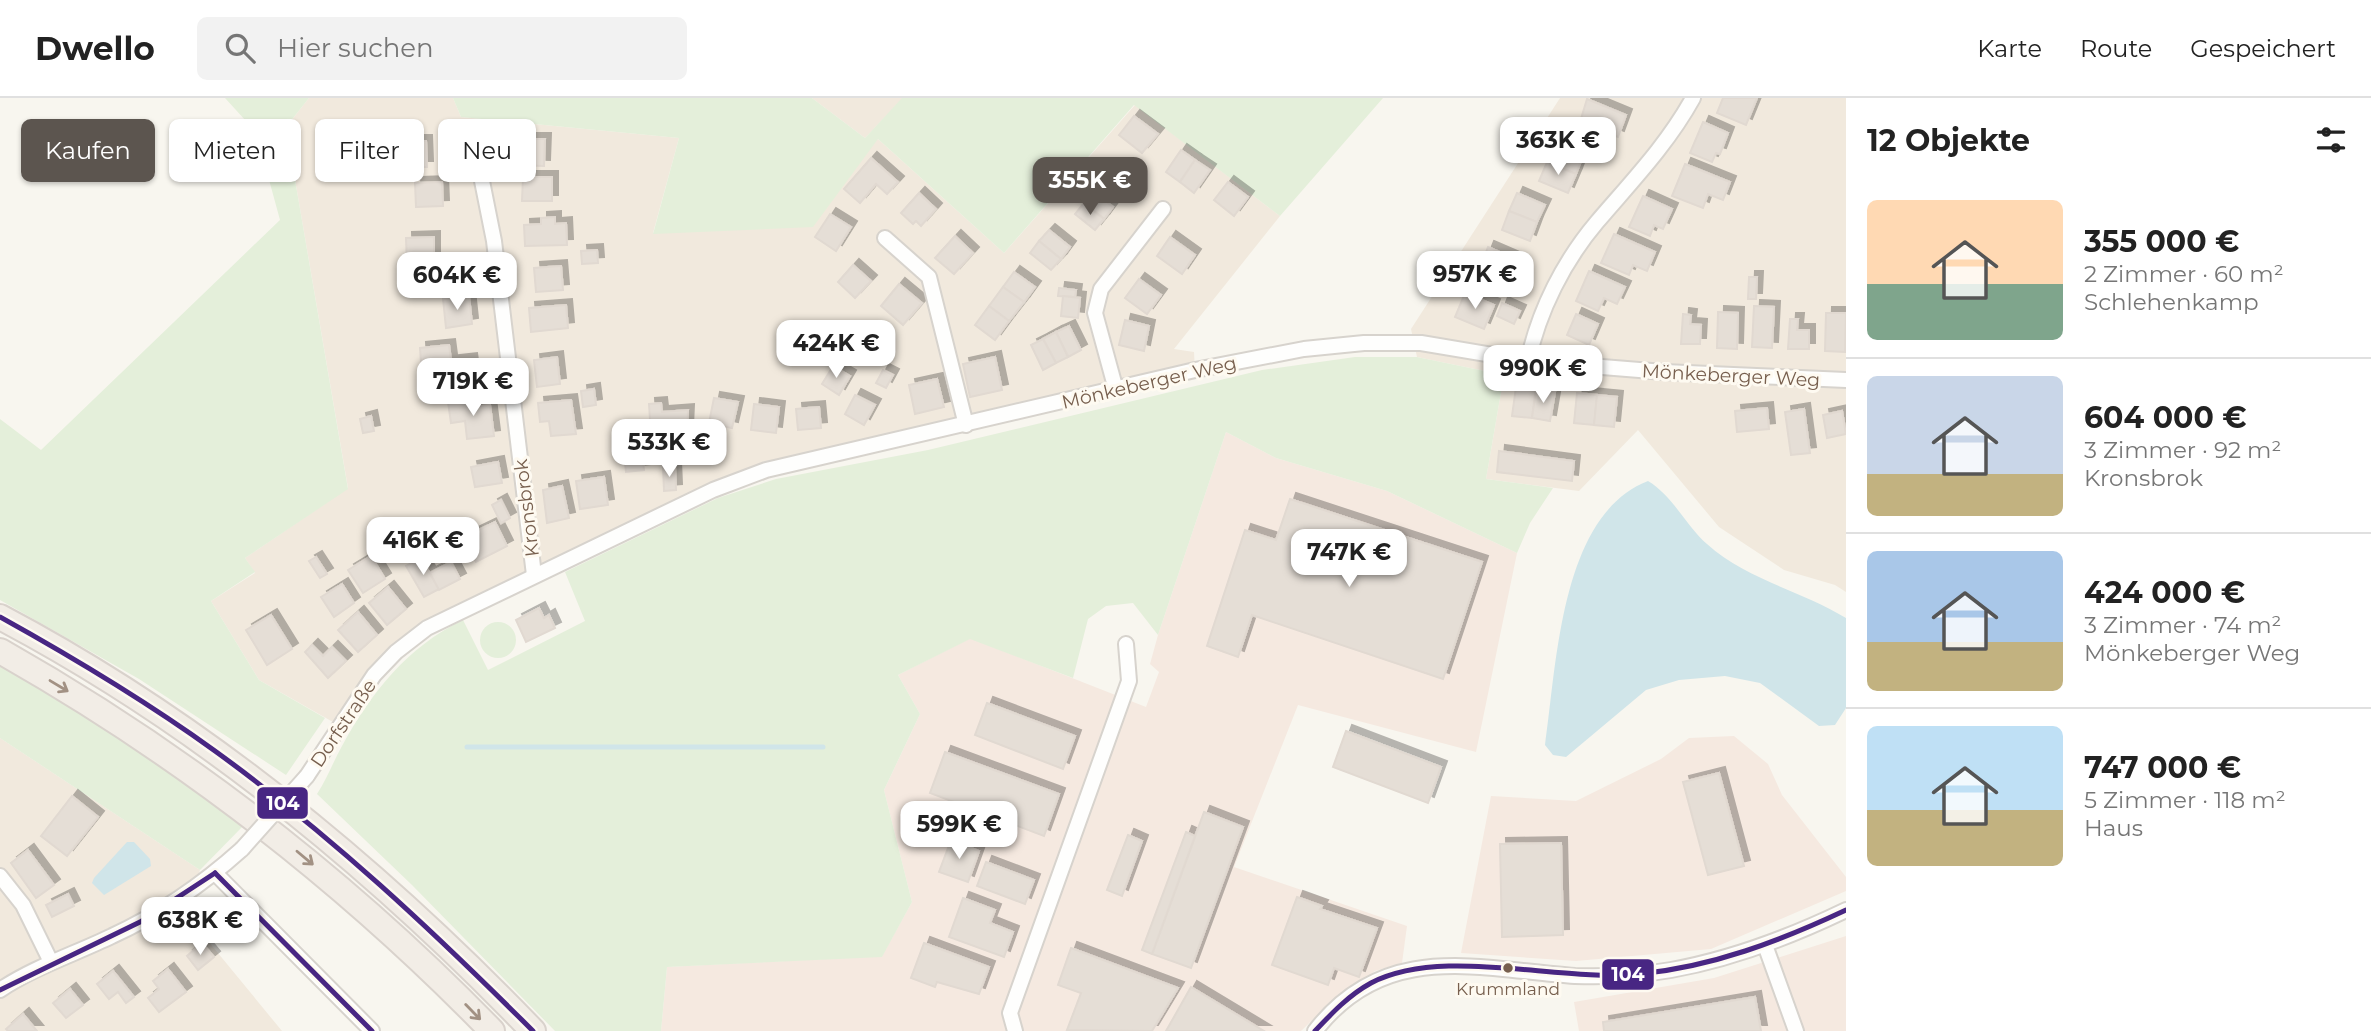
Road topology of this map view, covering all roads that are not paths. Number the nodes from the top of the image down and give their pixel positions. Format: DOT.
graph roads {
  1 [pos="1693,98"];
  2 [pos="482,182"];
  3 [pos="1163,209"];
  4 [pos="885,238"];
  5 [pos="1528,361"];
  6 [pos="1846,380"];
  7 [pos="1116,390"];
  8 [pos="966,425"];
  9 [pos="534,575"];
  10 [pos="484,599"];
  11 [pos="0,617"];
  12 [pos="1126,644"];
  13 [pos="0,651"];
  14 [pos="215,873"];
  15 [pos="0,876"];
  16 [pos="1846,909"];
  17 [pos="1765,945"];
  18 [pos="51,962"];
  19 [pos="0,990"];
  20 [pos="372,1031"];
  21 [pos="492,1031"];
  22 [pos="533,1031"];
  23 [pos="1015,1031"];
  24 [pos="1315,1031"];
  25 [pos="1796,1031"];
  1 -- 5 [label="street"];
  2 -- 9 [label="street, Kronsbrok"];
  3 -- 7 [label="street"];
  4 -- 8 [label="street"];
  5 -- 6 [label="street, Mönkeberger Weg"];
  5 -- 7 [label="street, Mönkeberger Weg"];
  7 -- 8 [label="street, Mönkeberger Weg"];
  8 -- 9 [label="street, Mönkeberger Weg"];
  9 -- 10 [label="street, Mönkeberger Weg"];
  10 -- 14 [label="street, Dorfstraße, bridge"];
  11 -- 22 [label="highway"];
  12 -- 23 [label="street"];
  13 -- 21 [label="highway, one-way"];
  14 -- 18 [label="street, Dorfstraße"];
  14 -- 20 [label="street"];
  15 -- 18 [label="street"];
  16 -- 17 [label="street"];
  17 -- 24 [label="street"];
  17 -- 25 [label="street"];
  18 -- 19 [label="street, Dorfstraße"];
}
